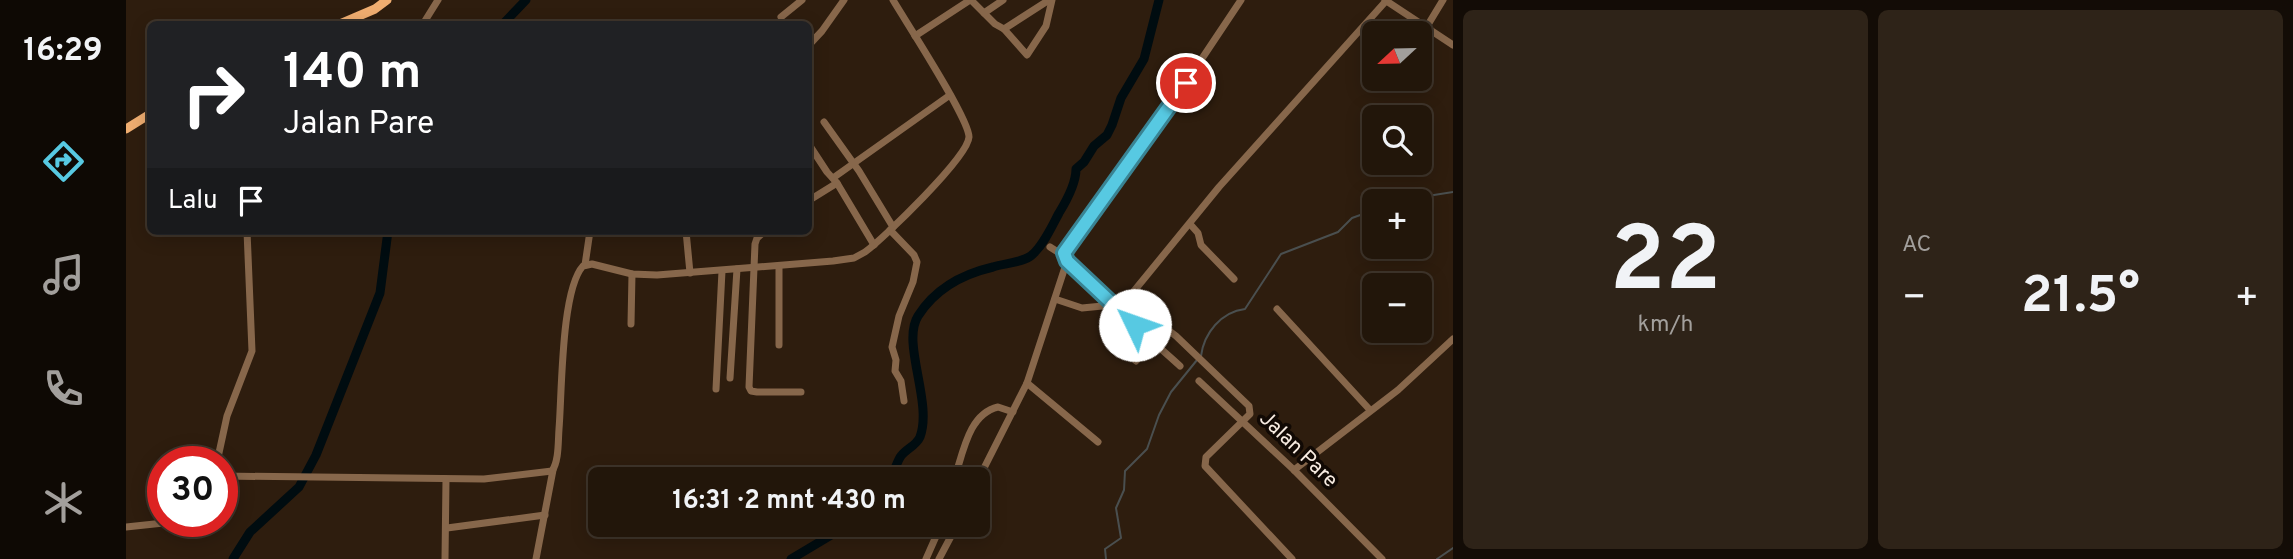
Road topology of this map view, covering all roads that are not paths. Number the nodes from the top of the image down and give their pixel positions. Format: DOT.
graph roads {
  1 [pos="387,0"];
  2 [pos="439,0"];
  3 [pos="802,0"];
  4 [pos="843,0"];
  5 [pos="893,0"];
  6 [pos="971,0"];
  7 [pos="1003,0"];
  8 [pos="1051,0"];
  9 [pos="1241,0"];
  10 [pos="1386,0"];
  11 [pos="1443,0"];
  12 [pos="984,13"];
  13 [pos="781,17"];
  14 [pos="347,21"];
  15 [pos="425,21"];
  16 [pos="1416,21"];
  17 [pos="1430,21"];
  18 [pos="1004,29"];
  19 [pos="1432,32"];
  20 [pos="915,36"];
  21 [pos="812,42"];
  22 [pos="1453,45"];
  23 [pos="950,95"];
  24 [pos="147,116"];
  25 [pos="824,122"];
  26 [pos="126,129"];
  27 [pos="812,149"];
  28 [pos="853,164"];
  29 [pos="835,181"];
  30 [pos="812,198"];
  31 [pos="1190,224"];
  32 [pos="891,229"];
  33 [pos="247,235"];
  34 [pos="589,235"];
  35 [pos="686,235"];
  36 [pos="760,235"];
  37 [pos="874,245"];
  38 [pos="1050,247"];
  39 [pos="1066,258"];
  40 [pos="585,265"];
  41 [pos="779,265"];
  42 [pos="755,267"];
  43 [pos="737,269"];
  44 [pos="722,271"];
  45 [pos="690,273"];
  46 [pos="632,274"];
  47 [pos="1234,279"];
  48 [pos="1055,299"];
  49 [pos="1112,304"];
  50 [pos="1126,304"];
  51 [pos="1277,309"];
  52 [pos="631,324"];
  53 [pos="1453,339"];
  54 [pos="1152,340"];
  55 [pos="779,345"];
  56 [pos="1136,361"];
  57 [pos="717,366"];
  58 [pos="731,366"];
  59 [pos="1181,366"];
  60 [pos="730,378"];
  61 [pos="1199,381"];
  62 [pos="1027,383"];
  63 [pos="716,389"];
  64 [pos="802,392"];
  65 [pos="904,401"];
  66 [pos="1370,410"];
  67 [pos="1013,412"];
  68 [pos="1242,423"];
  69 [pos="1098,442"];
  70 [pos="221,446"];
  71 [pos="959,467"];
  72 [pos="985,467"];
  73 [pos="553,470"];
  74 [pos="1294,470"];
  75 [pos="238,476"];
  76 [pos="446,479"];
  77 [pos="545,515"];
  78 [pos="147,525"];
  79 [pos="126,527"];
  80 [pos="447,528"];
  81 [pos="936,537"];
  82 [pos="951,537"];
  83 [pos="445,559"];
  84 [pos="536,559"];
  85 [pos="926,559"];
  86 [pos="939,559"];
  87 [pos="1292,559"];
  88 [pos="1382,559"];
  1 -- 14 [label="main road"];
  2 -- 15 [label="street"];
  3 -- 13 [label="street"];
  4 -- 21 [label="street"];
  5 -- 20 [label="street"];
  6 -- 12 [label="street"];
  6 -- 20 [label="street"];
  7 -- 12 [label="street"];
  8 -- 18 [label="street"];
  8 -- 18 [label="street"];
  9 -- 39 [label="street"];
  10 -- 16 [label="street"];
  10 -- 31 [label="street"];
  11 -- 17 [label="street"];
  12 -- 18 [label="street"];
  19 -- 22 [label="street"];
  20 -- 23 [label="street"];
  23 -- 28 [label="street"];
  23 -- 32 [label="street"];
  24 -- 26 [label="main road"];
  25 -- 28 [label="street"];
  27 -- 29 [label="street"];
  28 -- 29 [label="street"];
  28 -- 32 [label="street"];
  29 -- 30 [label="street"];
  29 -- 37 [label="street"];
  31 -- 47 [label="street"];
  31 -- 50 [label="street"];
  32 -- 37 [label="street"];
  32 -- 65 [label="street"];
  33 -- 70 [label="street"];
  34 -- 40 [label="street"];
  35 -- 45 [label="street"];
  36 -- 42 [label="street"];
  37 -- 41 [label="street"];
  38 -- 39 [label="street"];
  39 -- 48 [label="street"];
  39 -- 49 [label="street"];
  40 -- 46 [label="street"];
  40 -- 73 [label="street"];
  41 -- 42 [label="street"];
  41 -- 55 [label="street"];
  42 -- 43 [label="street"];
  42 -- 64 [label="street"];
  43 -- 44 [label="street"];
  43 -- 58 [label="street"];
  44 -- 45 [label="street"];
  44 -- 57 [label="street"];
  45 -- 46 [label="street"];
  46 -- 52 [label="street"];
  48 -- 49 [label="street"];
  48 -- 62 [label="street"];
  49 -- 50 [label="street"];
  49 -- 54 [label="street"];
  50 -- 68 [label="street, Jalan Pare"];
  51 -- 66 [label="street"];
  53 -- 66 [label="street"];
  54 -- 56 [label="street"];
  54 -- 59 [label="street"];
  57 -- 58 [label="street"];
  57 -- 63 [label="street"];
  58 -- 60 [label="street"];
  61 -- 68 [label="street"];
  62 -- 67 [label="street"];
  62 -- 69 [label="street"];
  66 -- 74 [label="street"];
  67 -- 71 [label="street"];
  67 -- 72 [label="street"];
  68 -- 74 [label="street, Jalan Pare"];
  68 -- 87 [label="street"];
  73 -- 76 [label="street"];
  73 -- 77 [label="street"];
  74 -- 88 [label="street, Jalan Pare"];
  75 -- 76 [label="street"];
  76 -- 80 [label="street"];
  77 -- 80 [label="street"];
  77 -- 84 [label="street"];
  78 -- 79 [label="street"];
  80 -- 83 [label="street"];
  81 -- 85 [label="street"];
  82 -- 86 [label="street"];
}
